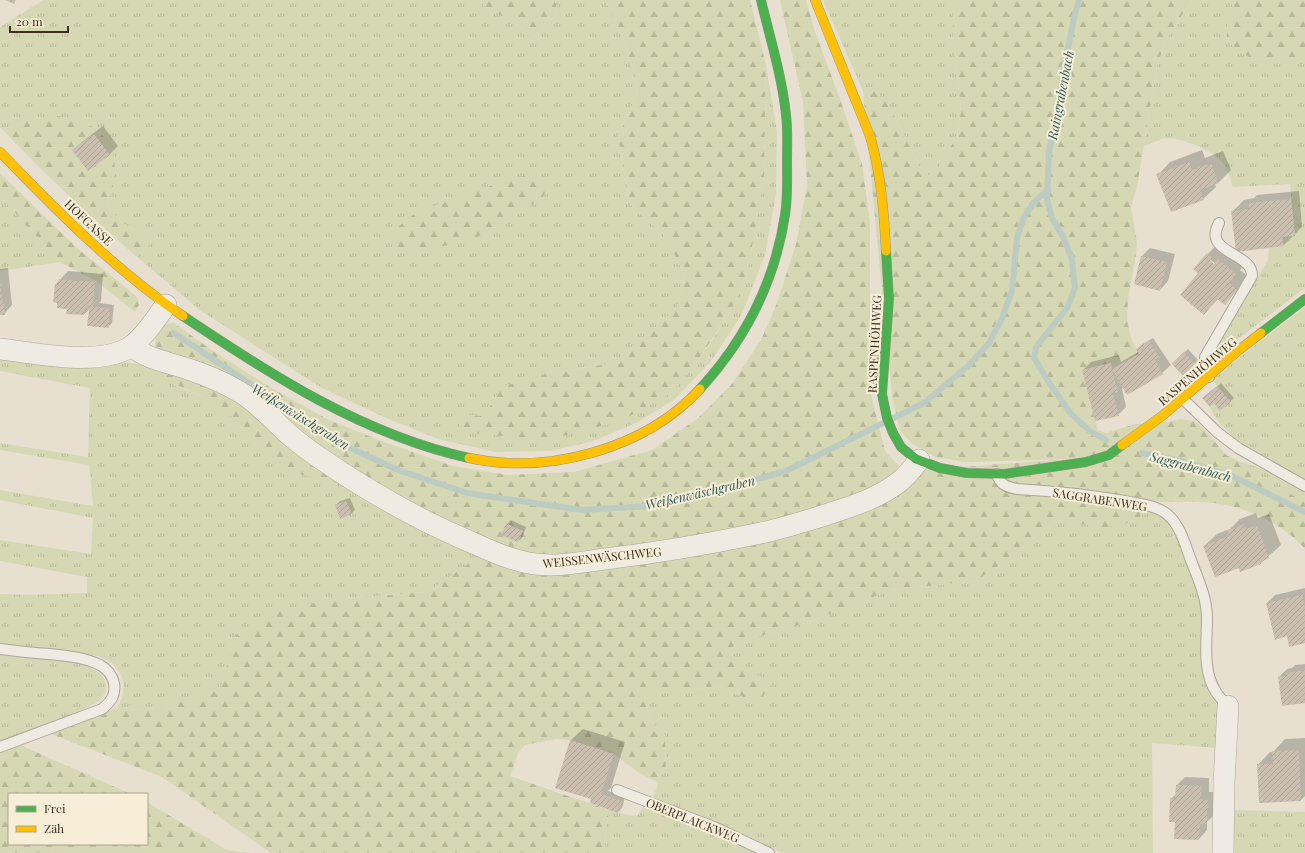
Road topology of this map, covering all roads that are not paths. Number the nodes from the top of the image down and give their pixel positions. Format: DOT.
graph roads {
  1 [pos="761,0"];
  2 [pos="815,0"];
  3 [pos="0,152"];
  4 [pos="1219,223"];
  5 [pos="1305,299"];
  6 [pos="166,304"];
  7 [pos="132,346"];
  8 [pos="0,349"];
  9 [pos="1209,376"];
  10 [pos="1183,399"];
  11 [pos="919,460"];
  12 [pos="997,474"];
  13 [pos="1305,486"];
  14 [pos="0,649"];
  15 [pos="1228,706"];
  16 [pos="0,747"];
  17 [pos="617,790"];
  18 [pos="768,853"];
  19 [pos="1223,853"];
  1 -- 6 [label="main road, HOFGASSE"];
  2 -- 11 [label="main road, RASPENHÖHWEG"];
  3 -- 6 [label="main road, HOFGASSE"];
  4 -- 9 [label="lane"];
  5 -- 9 [label="main road, RASPENHÖHWEG"];
  6 -- 7 [label="street"];
  7 -- 8 [label="street"];
  7 -- 11 [label="street, WEISSENWÄSCHWEG"];
  9 -- 10 [label="main road, RASPENHÖHWEG"];
  10 -- 12 [label="main road, RASPENHÖHWEG"];
  10 -- 13 [label="lane"];
  11 -- 12 [label="main road, RASPENHÖHWEG"];
  12 -- 15 [label="lane, SAGGRABENWEG"];
  14 -- 16 [label="lane"];
  15 -- 19 [label="street, SAGGRABENWEG"];
  17 -- 18 [label="lane, OBERPLAICKWEG"];
}
